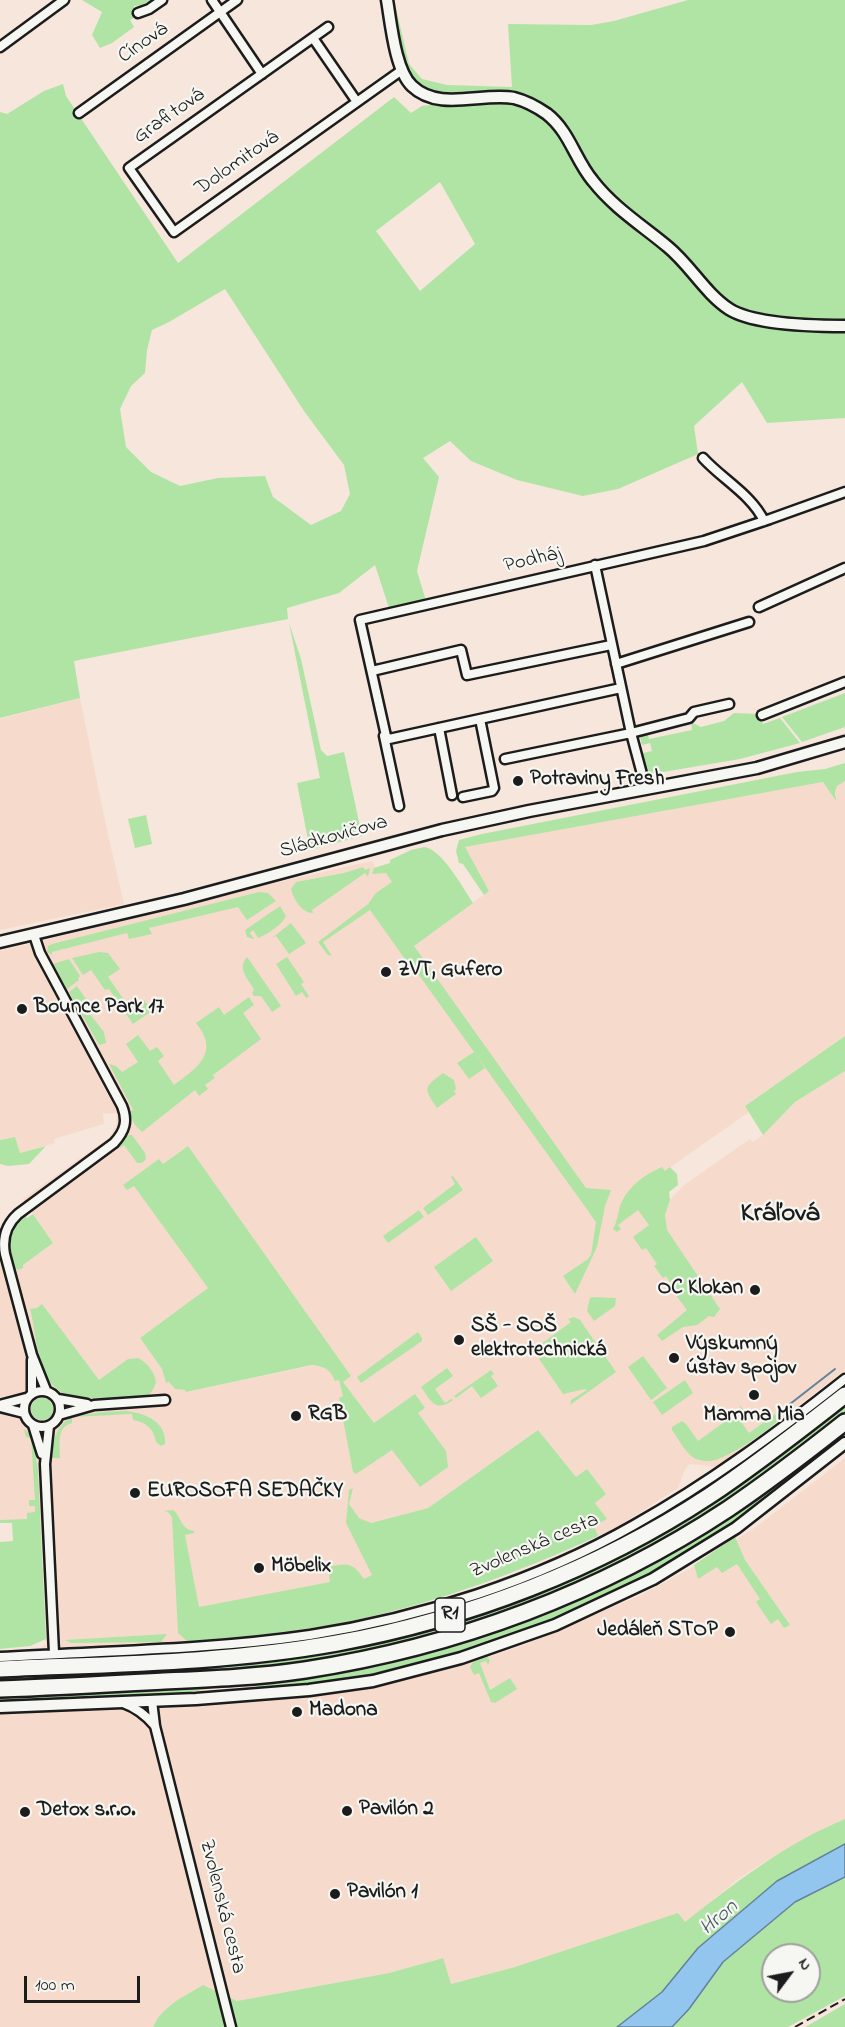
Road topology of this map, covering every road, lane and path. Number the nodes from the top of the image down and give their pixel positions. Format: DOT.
graph roads {
  1 [pos="64,0"];
  2 [pos="162,0"];
  3 [pos="212,0"];
  4 [pos="237,0"];
  5 [pos="387,0"];
  6 [pos="220,12"];
  7 [pos="138,13"];
  8 [pos="328,27"];
  9 [pos="313,38"];
  10 [pos="0,47"];
  11 [pos="402,70"];
  12 [pos="262,74"];
  13 [pos="357,102"];
  14 [pos="88,106"];
  15 [pos="79,113"];
  16 [pos="94,114"];
  17 [pos="151,199"];
  18 [pos="845,326"];
  19 [pos="703,458"];
  20 [pos="845,492"];
  21 [pos="764,521"];
  22 [pos="595,566"];
  23 [pos="845,568"];
  24 [pos="759,607"];
  25 [pos="749,622"];
  26 [pos="612,645"];
  27 [pos="616,664"];
  28 [pos="372,671"];
  29 [pos="845,682"];
  30 [pos="621,687"];
  31 [pos="729,704"];
  32 [pos="762,715"];
  33 [pos="480,718"];
  34 [pos="439,728"];
  35 [pos="631,733"];
  36 [pos="384,736"];
  37 [pos="845,742"];
  38 [pos="505,759"];
  39 [pos="646,789"];
  40 [pos="452,795"];
  41 [pos="463,797"];
  42 [pos="399,806"];
  43 [pos="34,934"];
  44 [pos="0,942"];
  45 [pos="32,1355"];
  46 [pos="845,1379"];
  47 [pos="46,1390"];
  48 [pos="29,1395"];
  49 [pos="845,1395"];
  50 [pos="58,1399"];
  51 [pos="165,1400"];
  52 [pos="94,1405"];
  53 [pos="0,1406"];
  54 [pos="24,1413"];
  55 [pos="59,1415"];
  56 [pos="845,1422"];
  57 [pos="33,1425"];
  58 [pos="49,1426"];
  59 [pos="845,1443"];
  60 [pos="45,1464"];
  61 [pos="54,1653"];
  62 [pos="0,1657"];
  63 [pos="0,1669"];
  64 [pos="0,1689"];
  65 [pos="152,1701"];
  66 [pos="120,1702"];
  67 [pos="0,1707"];
  68 [pos="155,1726"];
  69 [pos="231,2027"];
  1 -- 10 [label="street"];
  2 -- 7 [label="street"];
  3 -- 6 [label="street"];
  4 -- 6 [label="street, Cínová"];
  5 -- 11 [label="main road"];
  6 -- 12 [label="street"];
  6 -- 14 [label="street, Cínová"];
  8 -- 9 [label="street, Grafitová"];
  9 -- 12 [label="street, Grafitová"];
  9 -- 13 [label="street"];
  11 -- 13 [label="street, Dolomitová"];
  11 -- 18 [label="main road"];
  12 -- 17 [label="street, Grafitová"];
  13 -- 17 [label="street, Dolomitová"];
  14 -- 15 [label="street, Cínová"];
  14 -- 16 [label="street"];
  19 -- 21 [label="street"];
  20 -- 21 [label="street, Podháj"];
  21 -- 22 [label="street, Podháj"];
  22 -- 26 [label="street"];
  22 -- 28 [label="street, Podháj"];
  23 -- 24 [label="street"];
  25 -- 27 [label="street"];
  26 -- 27 [label="street"];
  26 -- 28 [label="street"];
  27 -- 30 [label="street"];
  28 -- 34 [label="street, Podháj"];
  29 -- 32 [label="street"];
  30 -- 33 [label="street, Podháj"];
  30 -- 35 [label="street"];
  31 -- 35 [label="street"];
  33 -- 34 [label="street, Podháj"];
  33 -- 41 [label="street"];
  34 -- 40 [label="street"];
  35 -- 38 [label="street"];
  35 -- 39 [label="street"];
  36 -- 42 [label="street, Sládkovičova"];
  37 -- 39 [label="main road, Sládkovičova"];
  39 -- 43 [label="main road, Sládkovičova"];
  43 -- 44 [label="main road, Sládkovičova"];
  43 -- 45 [label="street"];
  45 -- 47 [label="street"];
  45 -- 48 [label="street"];
  46 -- 61 [label="street, Zvolenská cesta"];
  47 -- 48 [label="street"];
  47 -- 50 [label="street"];
  48 -- 53 [label="street"];
  48 -- 54 [label="street"];
  49 -- 63 [label="highway, R1"];
  50 -- 52 [label="street"];
  50 -- 55 [label="street"];
  51 -- 52 [label="street"];
  52 -- 55 [label="street"];
  53 -- 54 [label="street"];
  54 -- 57 [label="street"];
  55 -- 58 [label="street"];
  56 -- 64 [label="highway, R1"];
  57 -- 58 [label="street"];
  57 -- 60 [label="street"];
  58 -- 60 [label="street"];
  59 -- 65 [label="main road"];
  60 -- 61 [label="street"];
  61 -- 62 [label="street, Zvolenská cesta"];
  65 -- 66 [label="main road"];
  65 -- 68 [label="street, Zvolenská cesta"];
  66 -- 67 [label="main road"];
  66 -- 68 [label="street"];
  68 -- 69 [label="street, Zvolenská cesta"];
}
